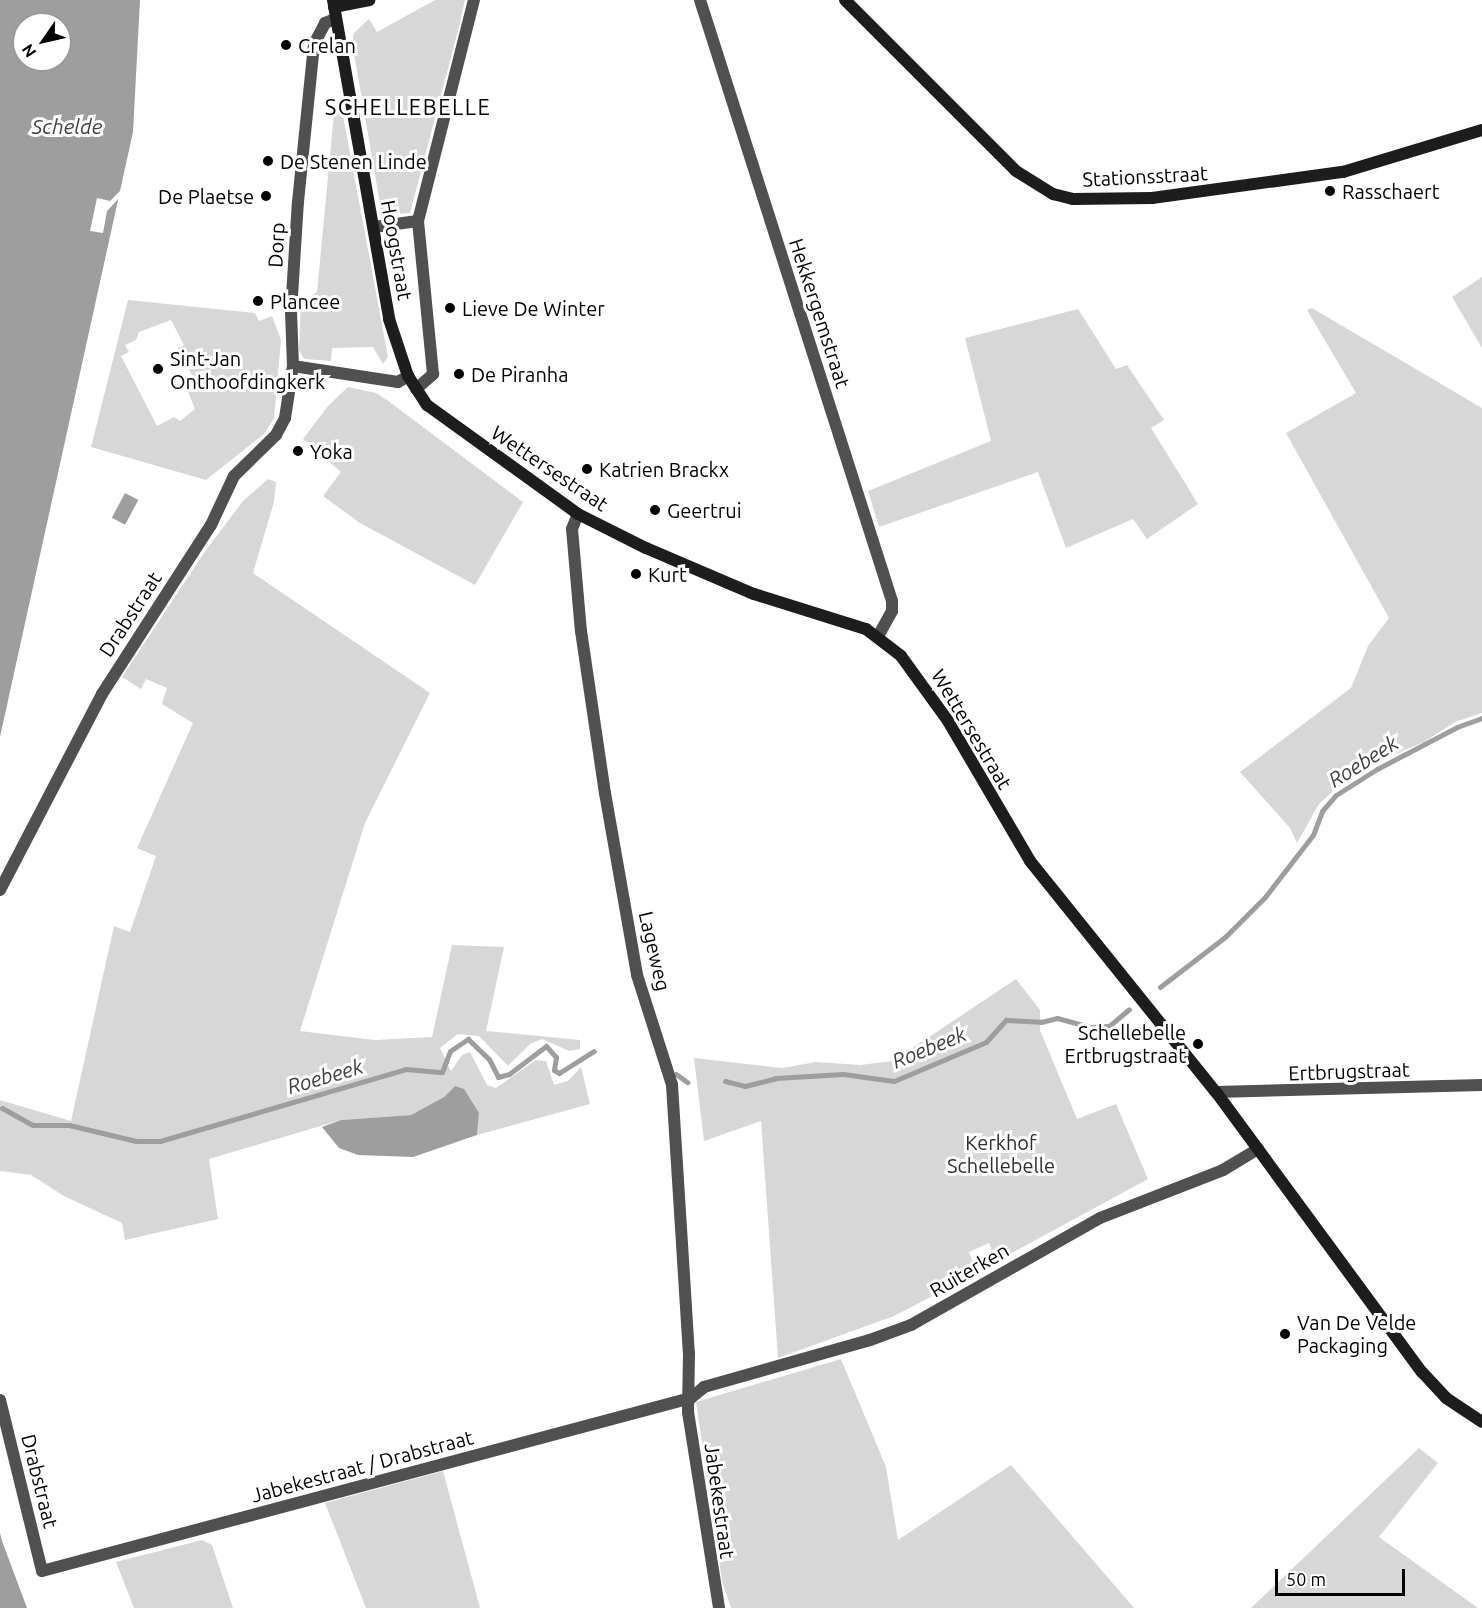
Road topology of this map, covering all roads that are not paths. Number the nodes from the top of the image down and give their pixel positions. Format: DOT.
graph roads {
  1 [pos="369,0"];
  2 [pos="474,0"];
  3 [pos="700,0"];
  4 [pos="845,0"];
  5 [pos="334,9"];
  6 [pos="1482,130"];
  7 [pos="418,221"];
  8 [pos="374,227"];
  9 [pos="293,366"];
  10 [pos="408,376"];
  11 [pos="416,389"];
  12 [pos="445,420"];
  13 [pos="578,514"];
  14 [pos="878,636"];
  15 [pos="0,890"];
  16 [pos="1482,1084"];
  17 [pos="1216,1092"];
  18 [pos="1258,1149"];
  19 [pos="691,1398"];
  20 [pos="0,1400"];
  21 [pos="1482,1422"];
  22 [pos="42,1571"];
  23 [pos="719,1608"];
  1 -- 5 [label="main road"];
  2 -- 7 [label="street"];
  3 -- 14 [label="street, Hekkergemstraat"];
  4 -- 6 [label="main road, Stationsstraat"];
  5 -- 8 [label="main road, Hoogstraat"];
  5 -- 9 [label="street, Dorp"];
  7 -- 8 [label="street"];
  7 -- 11 [label="street"];
  8 -- 10 [label="main road, Hoogstraat"];
  9 -- 10 [label="street"];
  9 -- 15 [label="street, Drabstraat"];
  10 -- 11 [label="main road, Hoogstraat"];
  11 -- 12 [label="main road, Hoogstraat"];
  12 -- 13 [label="main road, Wettersestraat"];
  13 -- 14 [label="main road, Wettersestraat"];
  13 -- 19 [label="street, Lageweg"];
  14 -- 17 [label="main road, Wettersestraat"];
  16 -- 17 [label="street, Ertbrugstraat"];
  17 -- 18 [label="main road, Wettersestraat"];
  18 -- 19 [label="street, Ruiterken"];
  18 -- 21 [label="main road, Wettersestraat"];
  19 -- 22 [label="street, Jabekestraat / Drabstraat"];
  19 -- 23 [label="street, Jabekestraat"];
  20 -- 22 [label="street, Drabstraat"];
}
